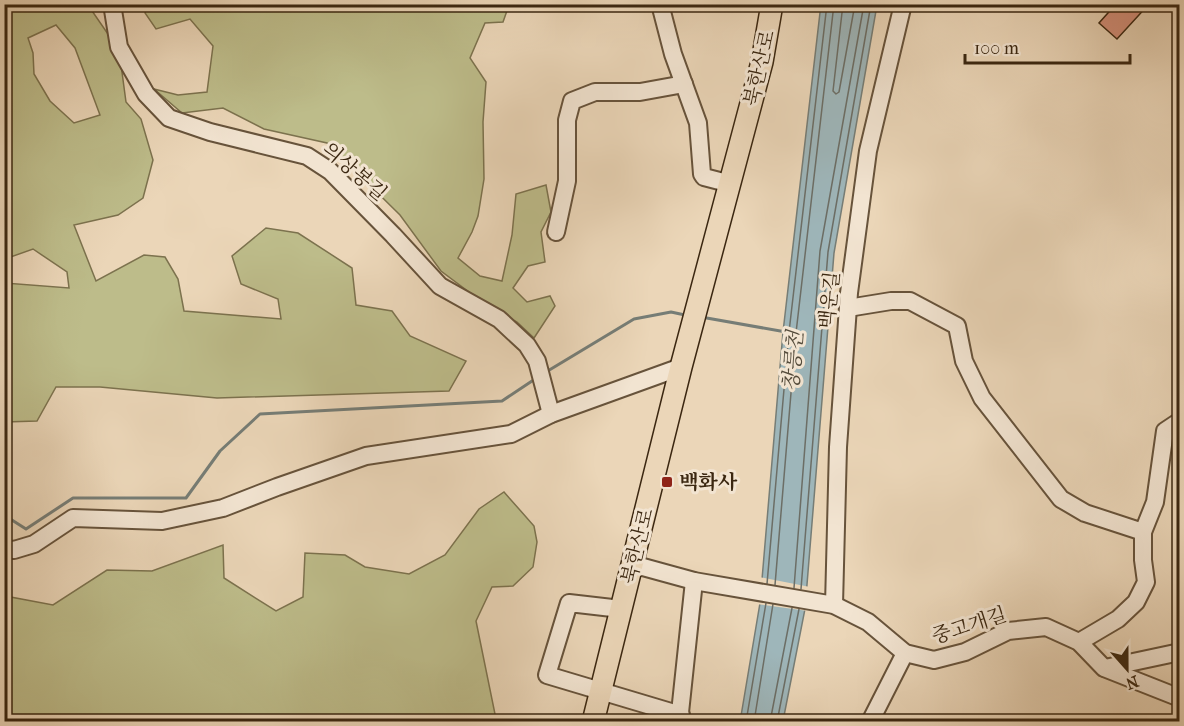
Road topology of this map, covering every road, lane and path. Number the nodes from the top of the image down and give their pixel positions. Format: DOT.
graph roads {
  1 [pos="112,4"];
  2 [pos="660,4"];
  3 [pos="772,4"];
  4 [pos="903,4"];
  5 [pos="684,84"];
  6 [pos="730,184"];
  7 [pos="556,232"];
  8 [pos="848,308"];
  9 [pos="681,367"];
  10 [pos="551,414"];
  11 [pos="1179,421"];
  12 [pos="1143,532"];
  13 [pos="4,549"];
  14 [pos="632,564"];
  15 [pos="694,581"];
  16 [pos="827,603"];
  17 [pos="621,609"];
  18 [pos="1079,642"];
  19 [pos="1179,652"];
  20 [pos="905,653"];
  21 [pos="1104,668"];
  22 [pos="601,693"];
  23 [pos="1179,698"];
  24 [pos="680,718"];
  25 [pos="593,722"];
  26 [pos="870,722"];
  1 -- 10 [label="street, 의상봉길"];
  2 -- 5 [label="street"];
  3 -- 6 [label="main road, 북한산로"];
  4 -- 8 [label="street, 백운길"];
  5 -- 6 [label="street"];
  5 -- 7 [label="street"];
  6 -- 9 [label="main road, 북한산로"];
  8 -- 12 [label="street"];
  8 -- 16 [label="street, 백운길"];
  9 -- 10 [label="street"];
  9 -- 14 [label="main road, 북한산로"];
  10 -- 13 [label="street"];
  11 -- 12 [label="street"];
  12 -- 18 [label="street"];
  14 -- 15 [label="street"];
  14 -- 17 [label="main road, 북한산로"];
  15 -- 16 [label="street, 중고개길"];
  15 -- 24 [label="street"];
  16 -- 20 [label="street, 중고개길"];
  17 -- 22 [label="main road, 북한산로"];
  17 -- 22 [label="street"];
  18 -- 20 [label="street, 중고개길"];
  18 -- 21 [label="street, 중고개길"];
  19 -- 21 [label="street"];
  20 -- 26 [label="street"];
  21 -- 23 [label="street, 중고개길"];
  22 -- 24 [label="street"];
  22 -- 25 [label="main road, 북한산로"];
}
